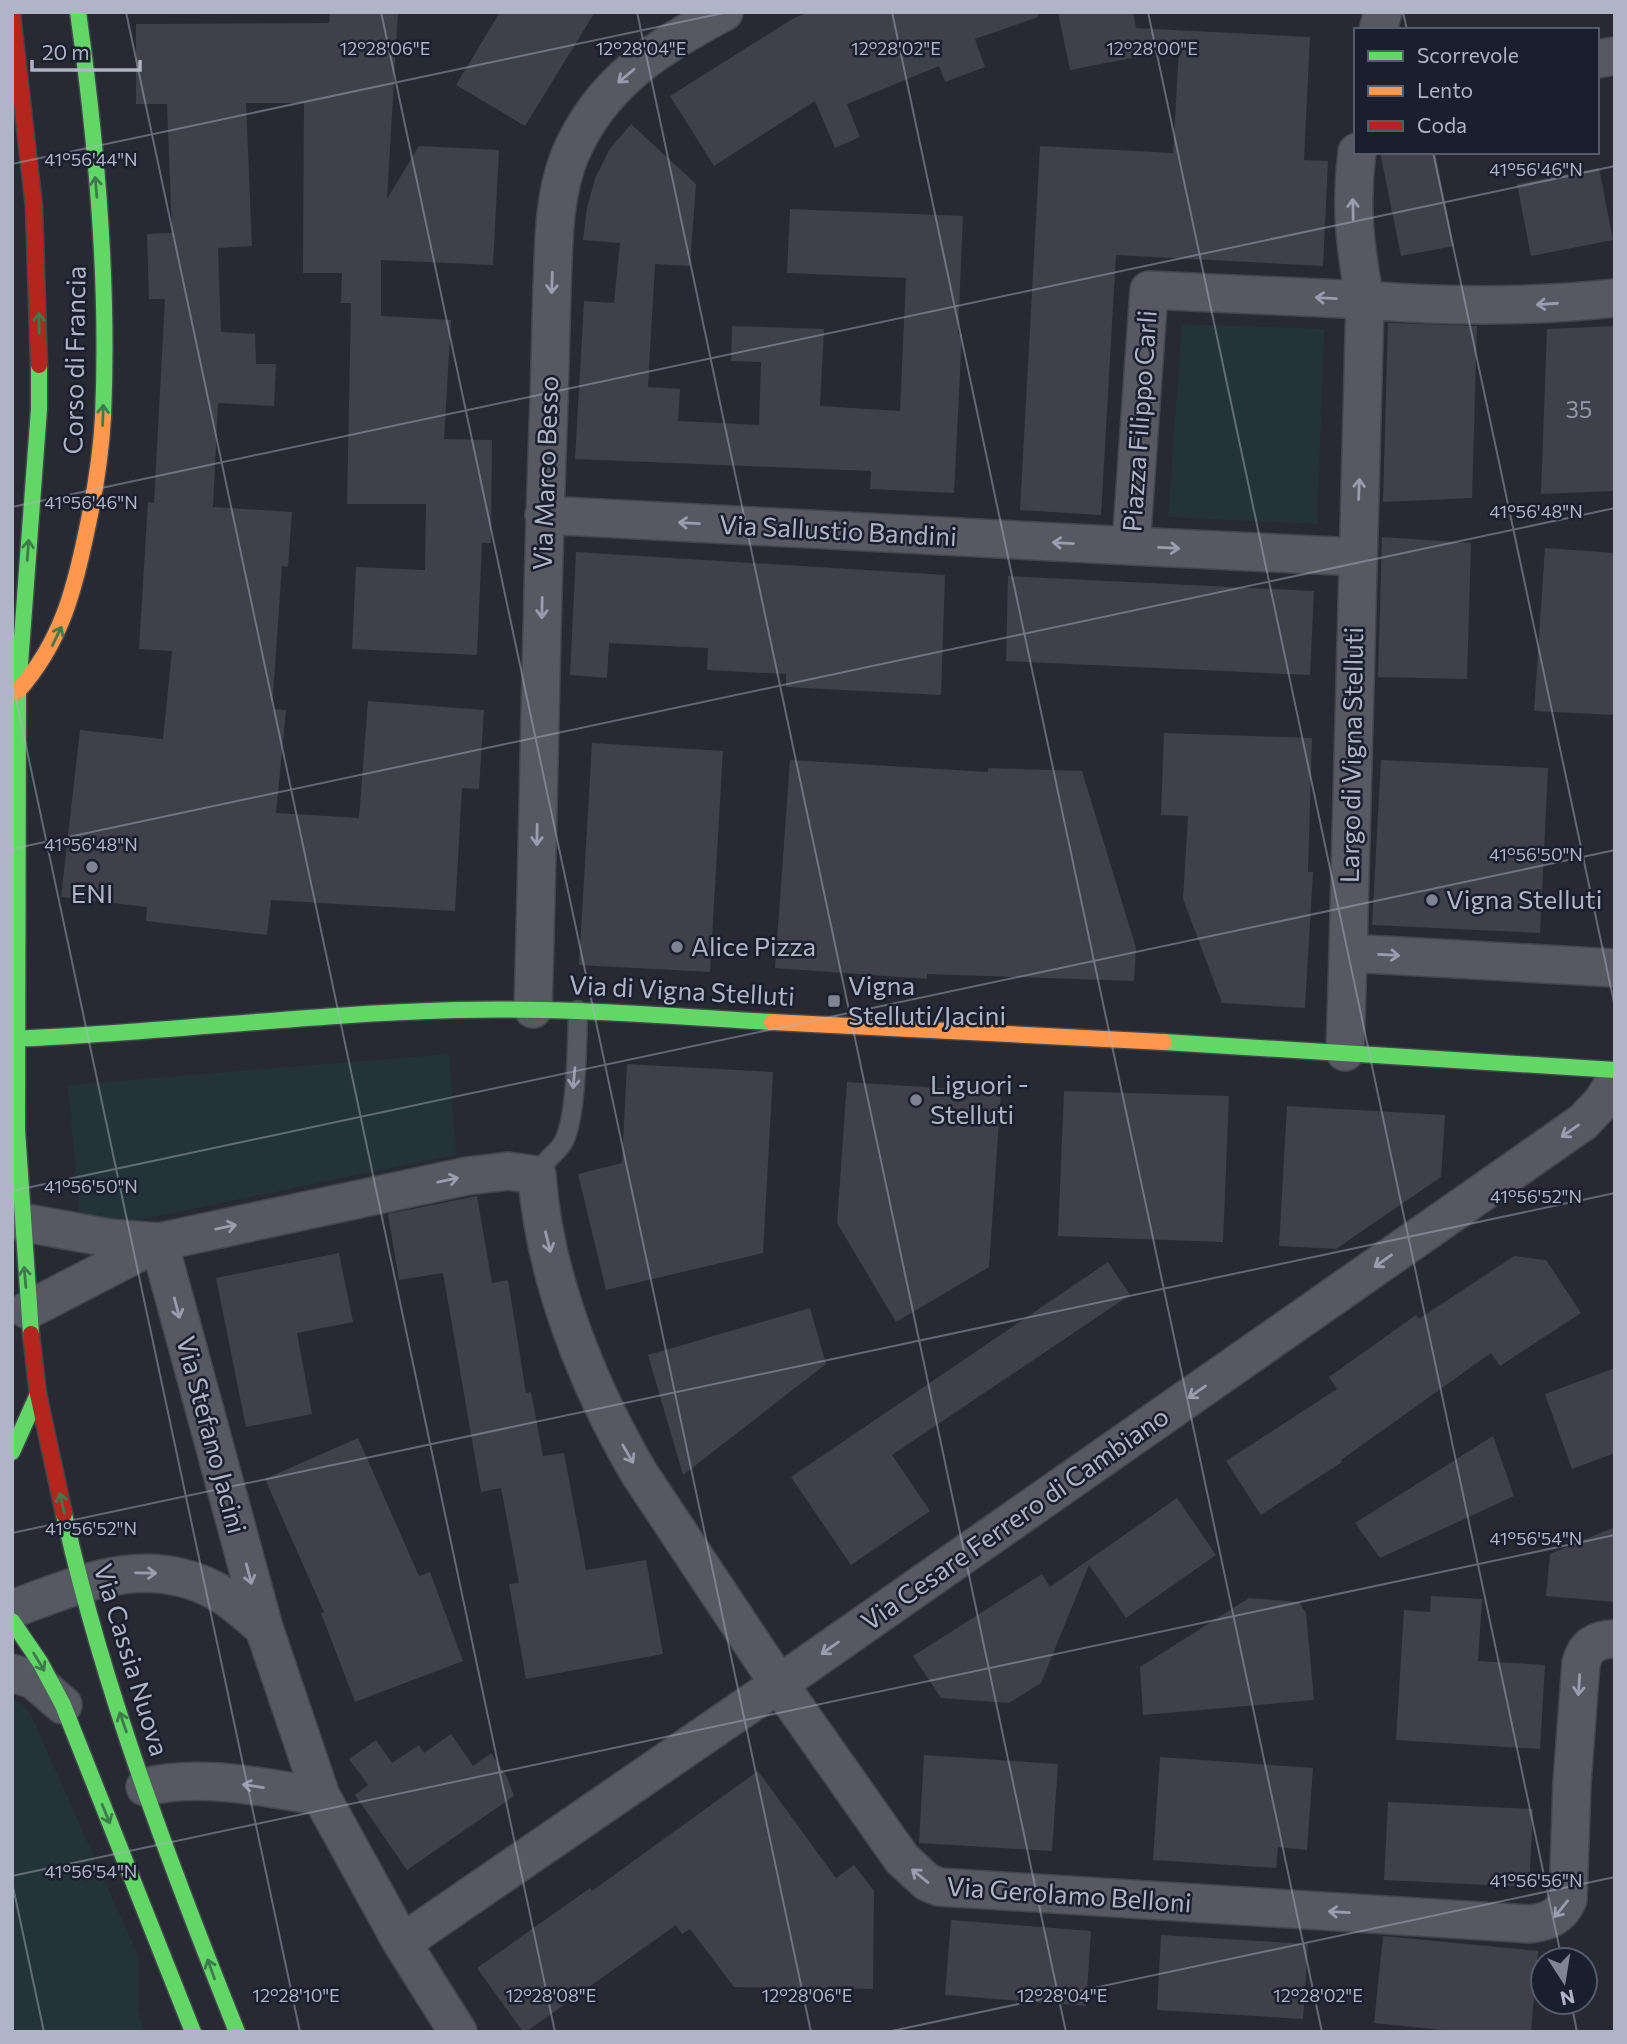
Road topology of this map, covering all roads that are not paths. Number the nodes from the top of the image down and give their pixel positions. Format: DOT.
graph roads {
  1 [pos="78,12"];
  2 [pos="724,12"];
  3 [pos="12,14"];
  4 [pos="1357,154"];
  5 [pos="1615,298"];
  6 [pos="1365,300"];
  7 [pos="544,515"];
  8 [pos="1132,547"];
  9 [pos="1357,557"];
  10 [pos="18,691"];
  11 [pos="1348,953"];
  12 [pos="1615,968"];
  13 [pos="533,1009"];
  14 [pos="578,1010"];
  15 [pos="14,1039"];
  16 [pos="1345,1052"];
  17 [pos="1615,1070"];
  18 [pos="1615,1081"];
  19 [pos="537,1175"];
  20 [pos="21,1222"];
  21 [pos="159,1242"];
  22 [pos="28,1310"];
  23 [pos="38,1394"];
  24 [pos="12,1452"];
  25 [pos="80,1585"];
  26 [pos="12,1609"];
  27 [pos="12,1621"];
  28 [pos="264,1628"];
  29 [pos="1615,1639"];
  30 [pos="12,1673"];
  31 [pos="779,1684"];
  32 [pos="63,1705"];
  33 [pos="145,1787"];
  34 [pos="321,1796"];
  35 [pos="402,1943"];
  36 [pos="193,2032"];
  37 [pos="237,2032"];
  38 [pos="458,2032"];
  10 -- 1 [label="main road, Corso di Francia, one-way"];
  2 -- 7 [label="street, Via Marco Besso, one-way"];
  10 -- 3 [label="main road, Corso di Francia, one-way"];
  6 -- 4 [label="street, one-way"];
  5 -- 6 [label="street, one-way"];
  6 -- 8 [label="street, Piazza Filippo Carli, one-way"];
  9 -- 6 [label="street, one-way"];
  8 -- 7 [label="street, Via Sallustio Bandini, one-way"];
  7 -- 13 [label="street, Via Marco Besso, one-way"];
  8 -- 9 [label="street, Piazza Filippo Carli, one-way"];
  9 -- 11 [label="street, Largo di Vigna Stelluti"];
  10 -- 15 [label="main road, Corso di Francia"];
  11 -- 12 [label="street, one-way"];
  11 -- 16 [label="street, Largo di Vigna Stelluti"];
  13 -- 14 [label="main road, Via di Vigna Stelluti"];
  13 -- 15 [label="main road, Via di Vigna Stelluti"];
  14 -- 16 [label="main road, Via di Vigna Stelluti"];
  14 -- 19 [label="lane, one-way"];
  15 -- 20 [label="main road, Via Cassia Nuova"];
  16 -- 17 [label="main road"];
  18 -- 31 [label="street, Via Cesare Ferrero di Cambiano, one-way"];
  21 -- 19 [label="street, one-way"];
  19 -- 31 [label="street, Via Gerolamo Belloni, one-way"];
  20 -- 21 [label="street"];
  22 -- 20 [label="main road, Via Cassia Nuova, one-way"];
  21 -- 22 [label="street"];
  21 -- 28 [label="street, Via Stefano Jacini, one-way"];
  22 -- 23 [label="main road, Via Cassia Nuova"];
  23 -- 24 [label="main road"];
  25 -- 23 [label="main road, Via Cassia Nuova, one-way"];
  25 -- 26 [label="street"];
  25 -- 28 [label="street, one-way"];
  33 -- 25 [label="main road, Via Cassia Nuova, one-way"];
  27 -- 32 [label="main road, one-way"];
  28 -- 34 [label="street, Via Stefano Jacini"];
  29 -- 31 [label="street, Via Gerolamo Belloni, one-way"];
  30 -- 32 [label="street"];
  31 -- 35 [label="street, Via Cesare Ferrero di Cambiano"];
  32 -- 36 [label="main road, one-way"];
  34 -- 33 [label="street, one-way"];
  37 -- 33 [label="main road, Via Cassia Nuova, one-way"];
  34 -- 35 [label="street, Via Stefano Jacini"];
  35 -- 38 [label="street, Via Stefano Jacini"];
}
